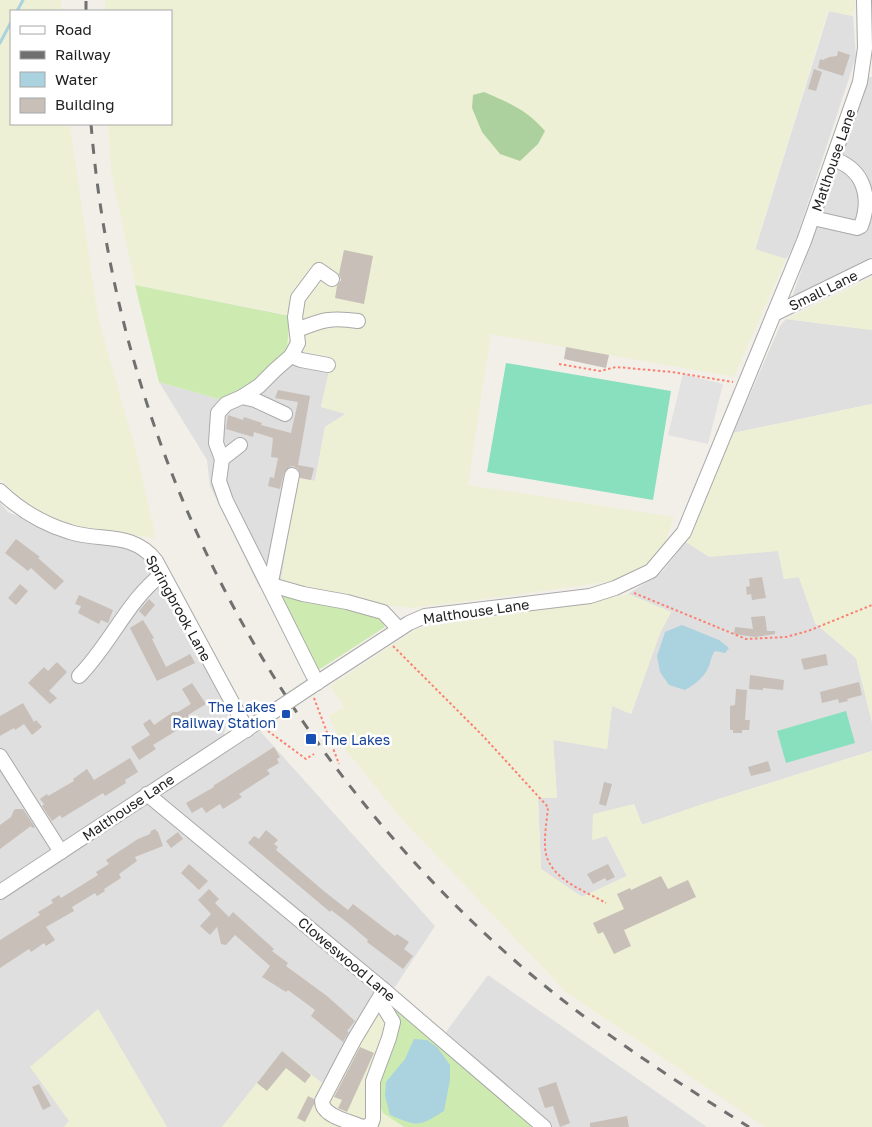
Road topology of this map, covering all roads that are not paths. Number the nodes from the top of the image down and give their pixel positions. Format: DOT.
graph roads {
  1 [pos="864,0"];
  2 [pos="833,159"];
  3 [pos="813,218"];
  4 [pos="872,266"];
  5 [pos="332,278"];
  6 [pos="774,314"];
  7 [pos="358,321"];
  8 [pos="296,330"];
  9 [pos="291,356"];
  10 [pos="328,365"];
  11 [pos="242,397"];
  12 [pos="285,414"];
  13 [pos="240,445"];
  14 [pos="222,459"];
  15 [pos="292,475"];
  16 [pos="0,491"];
  17 [pos="162,574"];
  18 [pos="399,629"];
  19 [pos="79,676"];
  20 [pos="314,688"];
  21 [pos="247,730"];
  22 [pos="0,756"];
  23 [pos="147,794"];
  24 [pos="61,852"];
  25 [pos="0,892"];
  26 [pos="382,995"];
  27 [pos="365,1127"];
  28 [pos="544,1127"];
  1 -- 2 [label="street, Matlhouse Lane"];
  2 -- 3 [label="street, Matlhouse Lane"];
  2 -- 3 [label="street"];
  3 -- 6 [label="street, Matlhouse Lane"];
  4 -- 6 [label="street, Small Lane"];
  5 -- 8 [label="street"];
  6 -- 18 [label="street, Malthouse Lane"];
  7 -- 8 [label="street"];
  8 -- 9 [label="street"];
  9 -- 10 [label="street"];
  9 -- 11 [label="street"];
  11 -- 12 [label="street"];
  11 -- 14 [label="street"];
  13 -- 14 [label="street"];
  14 -- 20 [label="street"];
  15 -- 18 [label="street"];
  16 -- 17 [label="street, Springbrook Lane"];
  17 -- 19 [label="street"];
  17 -- 21 [label="street, Springbrook Lane"];
  18 -- 20 [label="street, Malthouse Lane"];
  20 -- 21 [label="street, Malthouse Lane, bridge"];
  21 -- 23 [label="street, Malthouse Lane"];
  22 -- 24 [label="street"];
  23 -- 24 [label="street, Malthouse Lane"];
  23 -- 26 [label="street, Cloweswood Lane"];
  24 -- 25 [label="street, Malthouse Lane"];
  26 -- 27 [label="street"];
  26 -- 27 [label="street"];
  26 -- 28 [label="street, Cloweswood Lane"];
}
